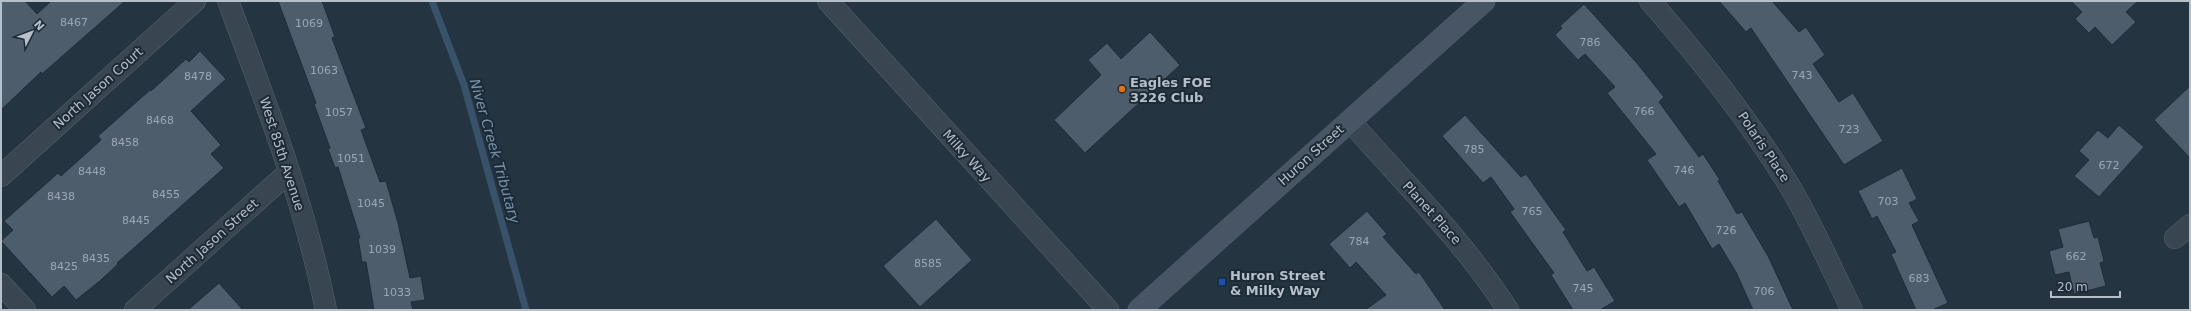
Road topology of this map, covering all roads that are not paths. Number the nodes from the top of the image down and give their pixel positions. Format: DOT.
graph roads {
  1 [pos="195,1"];
  2 [pos="228,1"];
  3 [pos="828,1"];
  4 [pos="1484,1"];
  5 [pos="1650,1"];
  6 [pos="1350,121"];
  7 [pos="289,172"];
  8 [pos="1,176"];
  9 [pos="1,284"];
  10 [pos="25,310"];
  11 [pos="135,310"];
  12 [pos="326,310"];
  13 [pos="1108,310"];
  14 [pos="1139,310"];
  15 [pos="1508,310"];
  16 [pos="1852,310"];
  1 -- 8 [label="street, North Jason Court"];
  2 -- 7 [label="street, West 85th Avenue"];
  3 -- 13 [label="street, Milky Way"];
  4 -- 6 [label="main road, Huron Street"];
  5 -- 16 [label="street, Polaris Place"];
  6 -- 14 [label="main road, Huron Street"];
  6 -- 15 [label="street, Planet Place"];
  7 -- 11 [label="street, North Jason Street"];
  7 -- 12 [label="street, West 85th Avenue"];
  9 -- 10 [label="street"];
}
